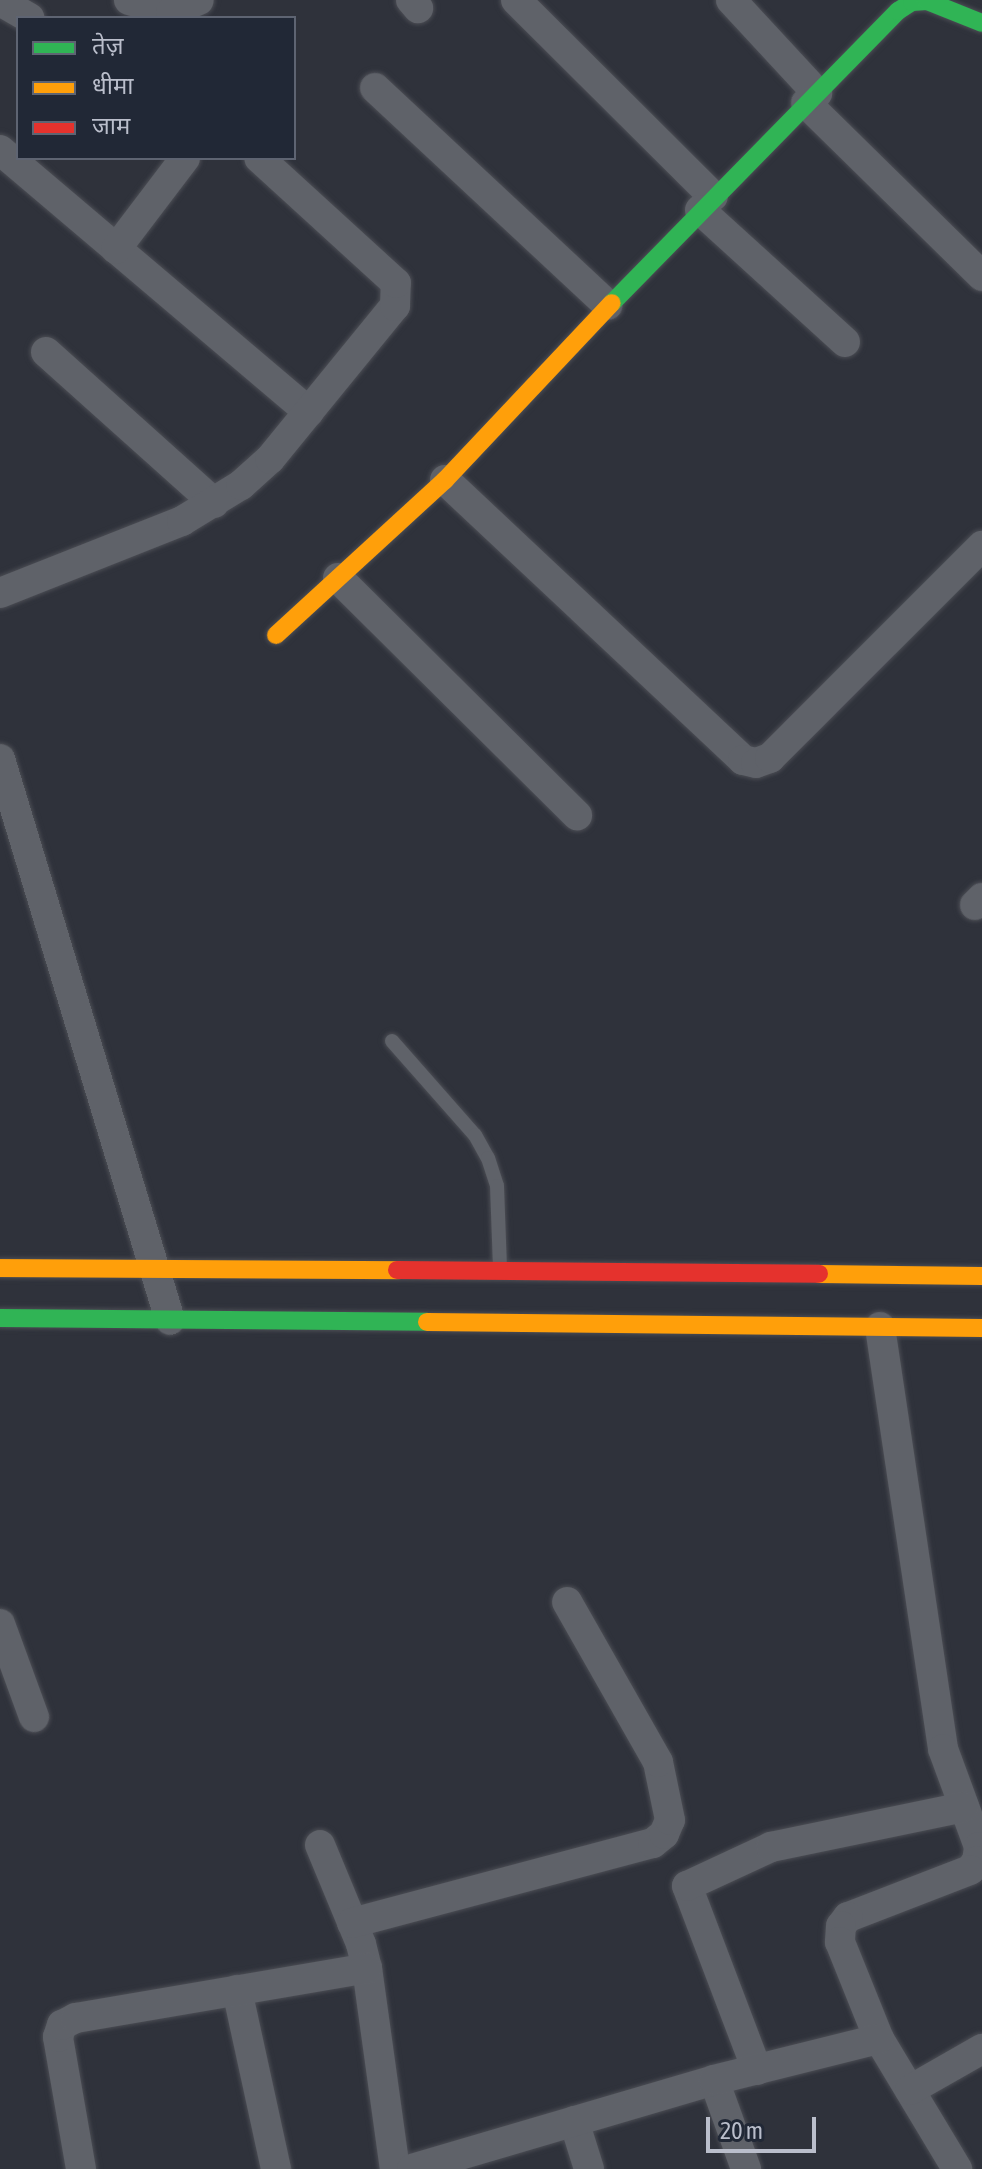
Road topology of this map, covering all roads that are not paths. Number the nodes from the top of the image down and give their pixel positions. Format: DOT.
graph roads {
  1 [pos="129,0"];
  2 [pos="199,0"];
  3 [pos="516,0"];
  4 [pos="731,0"];
  5 [pos="0,1"];
  6 [pos="26,16"];
  7 [pos="982,23"];
  8 [pos="375,88"];
  9 [pos="812,98"];
  10 [pos="0,150"];
  11 [pos="183,160"];
  12 [pos="261,160"];
  13 [pos="706,203"];
  14 [pos="116,249"];
  15 [pos="982,276"];
  16 [pos="608,305"];
  17 [pos="845,342"];
  18 [pos="46,352"];
  19 [pos="309,412"];
  20 [pos="445,480"];
  21 [pos="214,503"];
  22 [pos="982,546"];
  23 [pos="338,578"];
  24 [pos="0,593"];
  25 [pos="276,635"];
  26 [pos="0,759"];
  27 [pos="577,815"];
  28 [pos="392,1041"];
  29 [pos="154,1267"];
  30 [pos="0,1268"];
  31 [pos="500,1273"];
  32 [pos="982,1276"];
  33 [pos="0,1318"];
  34 [pos="170,1320"];
  35 [pos="880,1327"];
  36 [pos="982,1328"];
  37 [pos="567,1602"];
  38 [pos="0,1624"];
  39 [pos="34,1717"];
  40 [pos="964,1807"];
  41 [pos="320,1845"];
  42 [pos="352,1923"];
  43 [pos="367,1968"];
  44 [pos="237,1990"];
  45 [pos="879,2039"];
  46 [pos="982,2049"];
  47 [pos="757,2070"];
  48 [pos="714,2080"];
  49 [pos="910,2090"];
  50 [pos="574,2121"];
  51 [pos="469,2161"];
  52 [pos="81,2169"];
  53 [pos="276,2169"];
  54 [pos="395,2169"];
  55 [pos="412,2169"];
  56 [pos="589,2169"];
  57 [pos="746,2169"];
  58 [pos="957,2169"];
  1 -- 2 [label="street"];
  3 -- 13 [label="street"];
  4 -- 9 [label="street"];
  5 -- 6 [label="street"];
  7 -- 9 [label="street"];
  8 -- 16 [label="street"];
  9 -- 13 [label="street"];
  9 -- 15 [label="street"];
  10 -- 14 [label="street"];
  11 -- 14 [label="street"];
  12 -- 19 [label="street"];
  13 -- 16 [label="street"];
  13 -- 17 [label="street"];
  14 -- 19 [label="street"];
  16 -- 20 [label="street"];
  18 -- 21 [label="street"];
  19 -- 21 [label="street"];
  20 -- 22 [label="street"];
  20 -- 23 [label="street"];
  21 -- 24 [label="street"];
  23 -- 25 [label="street"];
  23 -- 27 [label="street"];
  26 -- 29 [label="street"];
  28 -- 31 [label="lane"];
  29 -- 30 [label="street"];
  29 -- 31 [label="street"];
  29 -- 34 [label="street"];
  31 -- 32 [label="street"];
  33 -- 34 [label="street"];
  34 -- 35 [label="street"];
  35 -- 36 [label="street"];
  35 -- 40 [label="street"];
  37 -- 42 [label="street"];
  38 -- 39 [label="street"];
  40 -- 45 [label="street"];
  40 -- 47 [label="street"];
  41 -- 42 [label="street"];
  42 -- 43 [label="street"];
  43 -- 44 [label="street"];
  43 -- 54 [label="street"];
  44 -- 52 [label="street"];
  44 -- 53 [label="street"];
  45 -- 47 [label="street"];
  45 -- 49 [label="street"];
  46 -- 49 [label="street"];
  47 -- 48 [label="street"];
  48 -- 50 [label="street"];
  48 -- 57 [label="street"];
  49 -- 58 [label="street"];
  50 -- 51 [label="street"];
  50 -- 56 [label="street"];
  51 -- 55 [label="street"];
}
